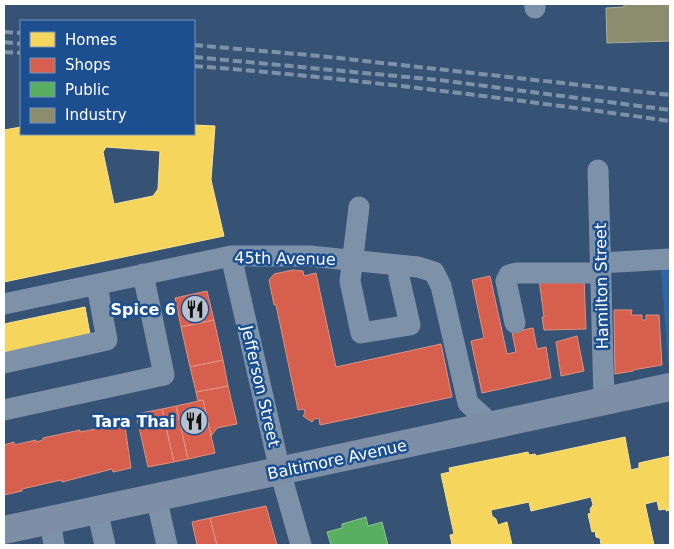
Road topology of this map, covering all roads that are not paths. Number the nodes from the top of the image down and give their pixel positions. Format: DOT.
graph roads {
  1 [pos="598,170"];
  2 [pos="359,207"];
  3 [pos="231,256"];
  4 [pos="353,260"];
  5 [pos="670,260"];
  6 [pos="398,264"];
  7 [pos="601,268"];
  8 [pos="143,274"];
  9 [pos="96,285"];
  10 [pos="4,304"];
  11 [pos="515,322"];
  12 [pos="4,363"];
  13 [pos="668,386"];
  14 [pos="604,401"];
  15 [pos="468,403"];
  16 [pos="4,410"];
  17 [pos="492,425"];
  18 [pos="449,434"];
  19 [pos="280,471"];
  20 [pos="156,498"];
  21 [pos="97,510"];
  22 [pos="4,530"];
  23 [pos="52,533"];
  24 [pos="105,545"];
  25 [pos="167,545"];
  26 [pos="301,545"];
  1 -- 7 [label="street, Hamilton Street"];
  2 -- 4 [label="street"];
  3 -- 4 [label="street, 45th Avenue"];
  3 -- 8 [label="street, 45th Avenue"];
  3 -- 19 [label="street, Jefferson Street"];
  4 -- 6 [label="street, 45th Avenue"];
  4 -- 6 [label="street"];
  5 -- 7 [label="street"];
  6 -- 15 [label="street, 45th Avenue"];
  7 -- 11 [label="street"];
  7 -- 14 [label="street, Hamilton Street"];
  8 -- 9 [label="street, 45th Avenue"];
  8 -- 16 [label="street"];
  9 -- 10 [label="street, 45th Avenue"];
  9 -- 12 [label="street"];
  13 -- 14 [label="main road, Baltimore Avenue"];
  14 -- 17 [label="main road, Baltimore Avenue"];
  15 -- 17 [label="street"];
  15 -- 18 [label="street"];
  17 -- 18 [label="main road, Baltimore Avenue"];
  18 -- 19 [label="main road, Baltimore Avenue"];
  19 -- 20 [label="main road, Baltimore Avenue"];
  19 -- 26 [label="street, Jefferson Street"];
  20 -- 21 [label="main road, Baltimore Avenue"];
  20 -- 25 [label="street"];
  21 -- 23 [label="main road, Baltimore Avenue"];
  21 -- 24 [label="street"];
  22 -- 23 [label="main road, Baltimore Avenue"];
}
